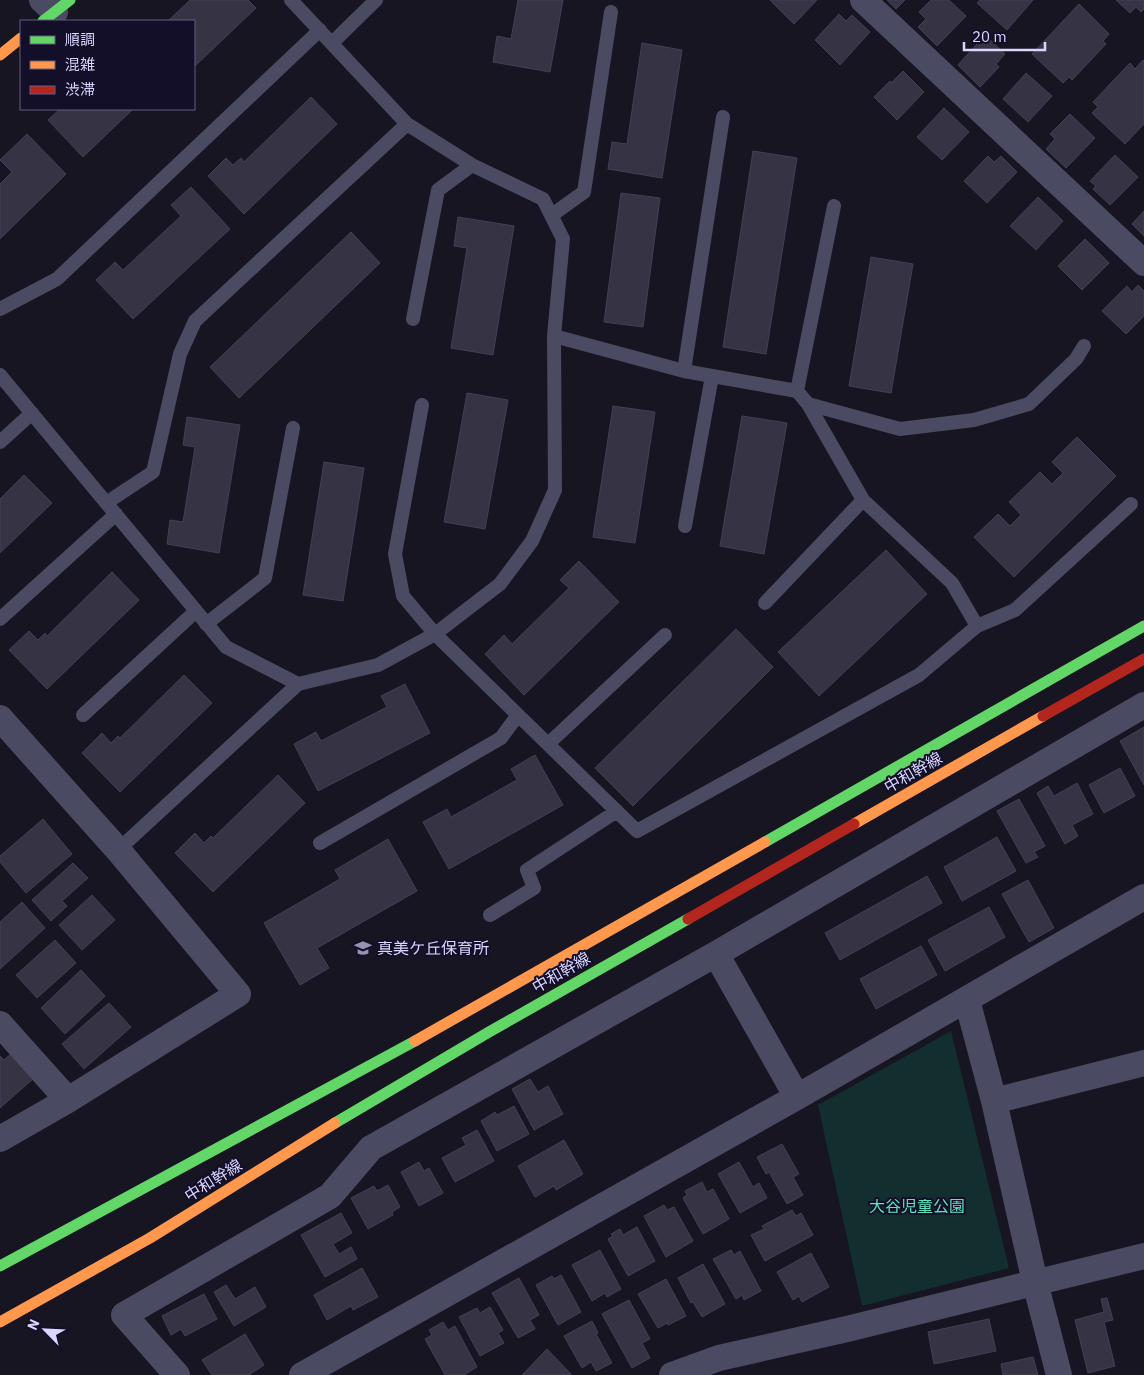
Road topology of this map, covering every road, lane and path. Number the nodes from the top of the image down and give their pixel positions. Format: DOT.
graph roads {
  1 [pos="292,0"];
  2 [pos="376,0"];
  3 [pos="863,0"];
  4 [pos="611,12"];
  5 [pos="320,30"];
  6 [pos="20,39"];
  7 [pos="332,43"];
  8 [pos="0,55"];
  9 [pos="723,117"];
  10 [pos="407,124"];
  11 [pos="472,165"];
  12 [pos="834,206"];
  13 [pos="552,215"];
  14 [pos="1144,263"];
  15 [pos="0,309"];
  16 [pos="413,319"];
  17 [pos="554,336"];
  18 [pos="1084,346"];
  19 [pos="684,371"];
  20 [pos="0,375"];
  21 [pos="712,376"];
  22 [pos="797,391"];
  23 [pos="808,404"];
  24 [pos="422,405"];
  25 [pos="32,413"];
  26 [pos="293,428"];
  27 [pos="0,442"];
  28 [pos="863,500"];
  29 [pos="106,503"];
  30 [pos="1131,504"];
  31 [pos="116,514"];
  32 [pos="686,526"];
  33 [pos="764,603"];
  34 [pos="196,611"];
  35 [pos="0,618"];
  36 [pos="206,624"];
  37 [pos="977,626"];
  38 [pos="1144,626"];
  39 [pos="435,634"];
  40 [pos="665,635"];
  41 [pos="1144,659"];
  42 [pos="298,684"];
  43 [pos="1144,705"];
  44 [pos="82,715"];
  45 [pos="518,715"];
  46 [pos="0,718"];
  47 [pos="548,744"];
  48 [pos="617,811"];
  49 [pos="320,843"];
  50 [pos="118,850"];
  51 [pos="1144,898"];
  52 [pos="490,915"];
  53 [pos="716,954"];
  54 [pos="967,1000"];
  55 [pos="0,1024"];
  56 [pos="1144,1063"];
  57 [pos="797,1097"];
  58 [pos="68,1100"];
  59 [pos="994,1101"];
  60 [pos="0,1139"];
  61 [pos="1144,1256"];
  62 [pos="0,1266"];
  63 [pos="1035,1282"];
  64 [pos="0,1322"];
  65 [pos="177,1375"];
  66 [pos="302,1375"];
  67 [pos="672,1375"];
  68 [pos="1059,1375"];
  1 -- 5 [label="lane"];
  2 -- 7 [label="lane"];
  3 -- 14 [label="street"];
  4 -- 13 [label="lane"];
  5 -- 7 [label="lane"];
  5 -- 15 [label="lane"];
  6 -- 8 [label="main road"];
  7 -- 10 [label="lane"];
  9 -- 19 [label="lane"];
  10 -- 11 [label="lane"];
  10 -- 29 [label="lane"];
  11 -- 13 [label="lane"];
  11 -- 16 [label="lane"];
  12 -- 22 [label="lane"];
  13 -- 17 [label="lane"];
  17 -- 19 [label="lane"];
  17 -- 39 [label="lane"];
  18 -- 23 [label="lane"];
  19 -- 21 [label="lane"];
  20 -- 25 [label="lane"];
  21 -- 22 [label="lane"];
  21 -- 32 [label="lane"];
  22 -- 23 [label="lane"];
  23 -- 28 [label="lane"];
  24 -- 39 [label="lane"];
  25 -- 27 [label="lane"];
  25 -- 29 [label="lane"];
  26 -- 36 [label="lane"];
  28 -- 33 [label="lane"];
  28 -- 37 [label="lane"];
  29 -- 31 [label="lane"];
  30 -- 37 [label="lane"];
  31 -- 34 [label="lane"];
  31 -- 35 [label="lane"];
  34 -- 36 [label="lane"];
  34 -- 44 [label="lane"];
  36 -- 42 [label="lane"];
  37 -- 48 [label="lane"];
  38 -- 62 [label="main road, 中和幹線"];
  39 -- 42 [label="lane"];
  39 -- 45 [label="lane"];
  40 -- 47 [label="lane"];
  41 -- 64 [label="main road, 中和幹線"];
  42 -- 50 [label="lane"];
  43 -- 53 [label="street"];
  45 -- 47 [label="lane"];
  45 -- 49 [label="lane"];
  46 -- 50 [label="street"];
  47 -- 48 [label="lane"];
  48 -- 52 [label="lane"];
  50 -- 58 [label="street"];
  51 -- 54 [label="street"];
  53 -- 57 [label="street"];
  53 -- 65 [label="street"];
  54 -- 57 [label="street"];
  54 -- 59 [label="street"];
  55 -- 58 [label="street"];
  56 -- 59 [label="street"];
  57 -- 66 [label="street"];
  58 -- 60 [label="street"];
  59 -- 63 [label="street"];
  61 -- 63 [label="street"];
  63 -- 67 [label="street"];
  63 -- 68 [label="street"];
}
